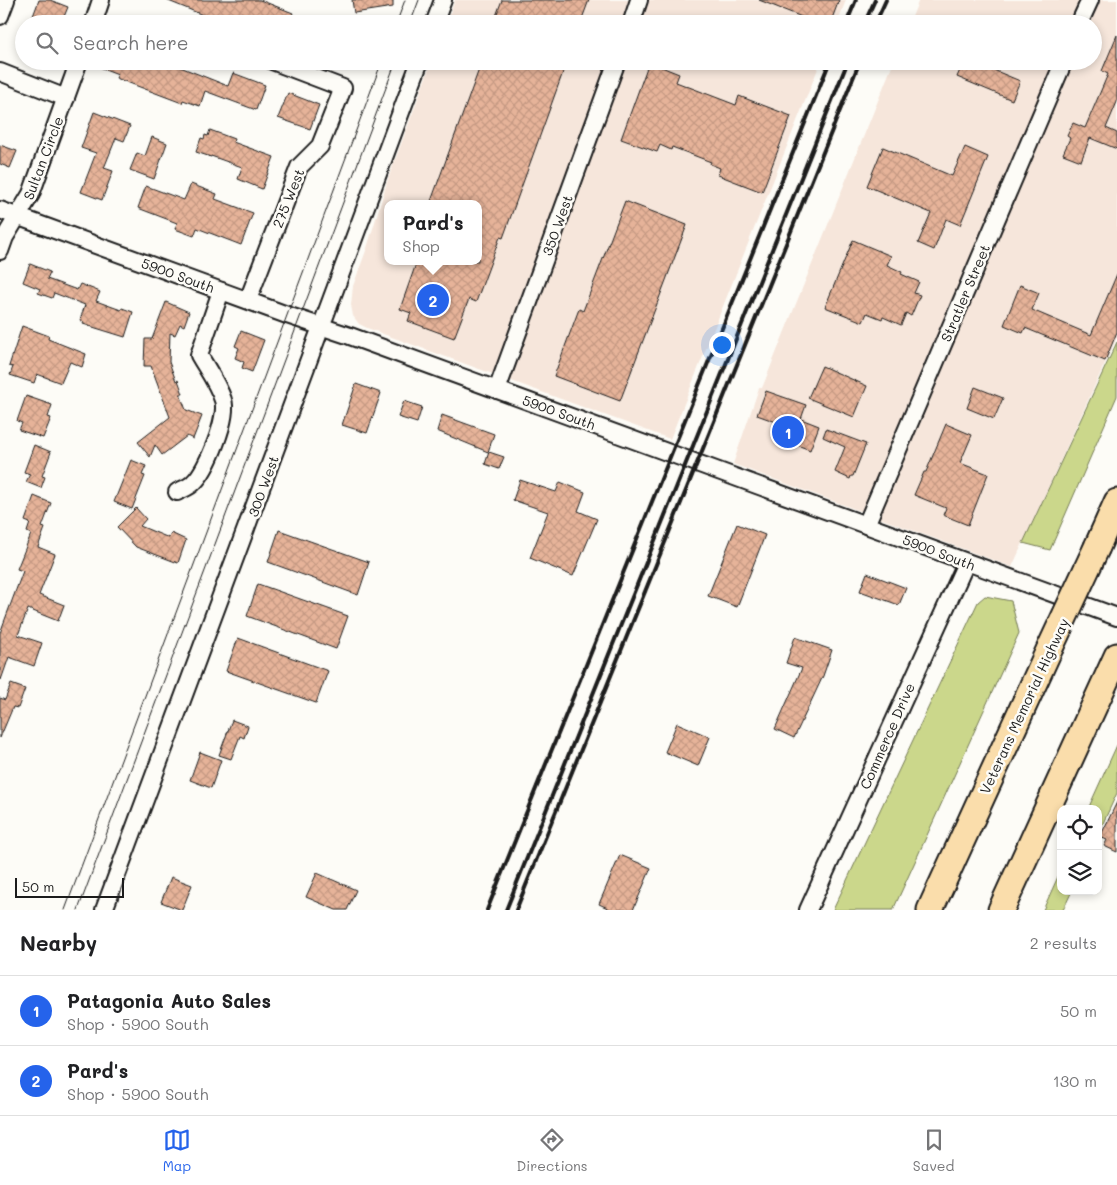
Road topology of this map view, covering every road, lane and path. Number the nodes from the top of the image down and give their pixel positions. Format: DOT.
graph roads {
  1 [pos="6,0"];
  2 [pos="101,0"];
  3 [pos="443,0"];
  4 [pos="639,0"];
  5 [pos="1090,0"];
  6 [pos="96,15"];
  7 [pos="437,15"];
  8 [pos="633,15"];
  9 [pos="1084,15"];
  10 [pos="0,16"];
  11 [pos="76,70"];
  12 [pos="296,70"];
  13 [pos="417,70"];
  14 [pos="614,70"];
  15 [pos="1060,70"];
  16 [pos="0,72"];
  17 [pos="66,98"];
  18 [pos="0,210"];
  19 [pos="18,216"];
  20 [pos="0,251"];
  21 [pos="222,291"];
  22 [pos="248,300"];
  23 [pos="322,326"];
  24 [pos="497,390"];
  25 [pos="178,492"];
  26 [pos="1117,502"];
  27 [pos="866,525"];
  28 [pos="966,563"];
  29 [pos="1117,617"];
  30 [pos="1114,662"];
  31 [pos="104,910"];
  32 [pos="808,910"];
  33 [pos="930,910"];
  34 [pos="1001,910"];
  1 -- 10 [label="street"];
  2 -- 6 [label="street"];
  3 -- 7 [label="street"];
  4 -- 8 [label="street"];
  5 -- 9 [label="street"];
  11 -- 17 [label="street, Sultan Circle"];
  12 -- 22 [label="street, 275 West"];
  13 -- 23 [label="street, 300 West"];
  14 -- 24 [label="street, 350 West"];
  15 -- 27 [label="street, Stratler Street"];
  16 -- 17 [label="street, Sultan Circle"];
  17 -- 19 [label="street, Sultan Circle"];
  18 -- 19 [label="street, 5900 South"];
  19 -- 20 [label="street, Sultan Circle"];
  19 -- 21 [label="street, 5900 South"];
  21 -- 22 [label="street, 5900 South"];
  21 -- 25 [label="street"];
  22 -- 23 [label="street, 5900 South"];
  23 -- 24 [label="street, 5900 South"];
  23 -- 31 [label="street, 300 West"];
  24 -- 27 [label="street, 5900 South"];
  26 -- 33 [label="highway, Veterans Memorial Highway, bridge"];
  27 -- 28 [label="street, 5900 South"];
  28 -- 29 [label="street, 5900 South"];
  28 -- 32 [label="street, Commerce Drive"];
  30 -- 34 [label="highway"];
}
